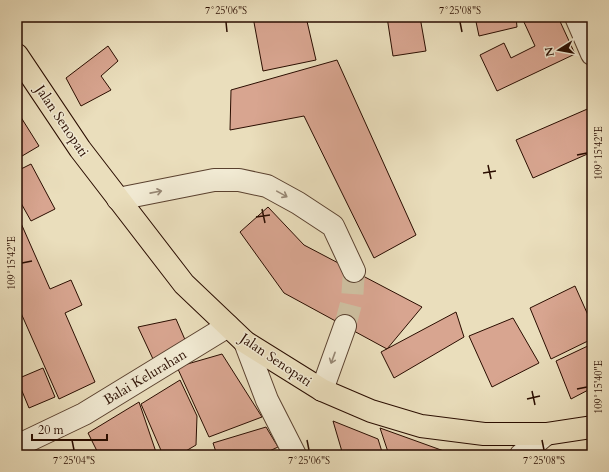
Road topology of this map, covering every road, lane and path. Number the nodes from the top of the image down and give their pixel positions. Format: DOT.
graph roads {
  1 [pos="576,17"];
  2 [pos="592,54"];
  3 [pos="17,55"];
  4 [pos="118,199"];
  5 [pos="354,272"];
  6 [pos="228,326"];
  7 [pos="345,326"];
  8 [pos="245,342"];
  9 [pos="322,390"];
  10 [pos="592,427"];
  11 [pos="546,434"];
  12 [pos="17,446"];
  13 [pos="295,455"];
  14 [pos="521,455"];
  1 -- 2 [label="street"];
  3 -- 4 [label="main road, Jalan Senopati"];
  4 -- 5 [label="street, one-way"];
  4 -- 6 [label="main road, Jalan Senopati"];
  6 -- 8 [label="main road, Jalan Senopati"];
  6 -- 12 [label="street, Balai Kelurahan"];
  7 -- 9 [label="street, one-way"];
  8 -- 9 [label="main road, Jalan Senopati"];
  8 -- 13 [label="street"];
  9 -- 11 [label="main road, Jalan Senopati"];
  10 -- 11 [label="main road, Jalan Senopati"];
  11 -- 14 [label="street"];
}
